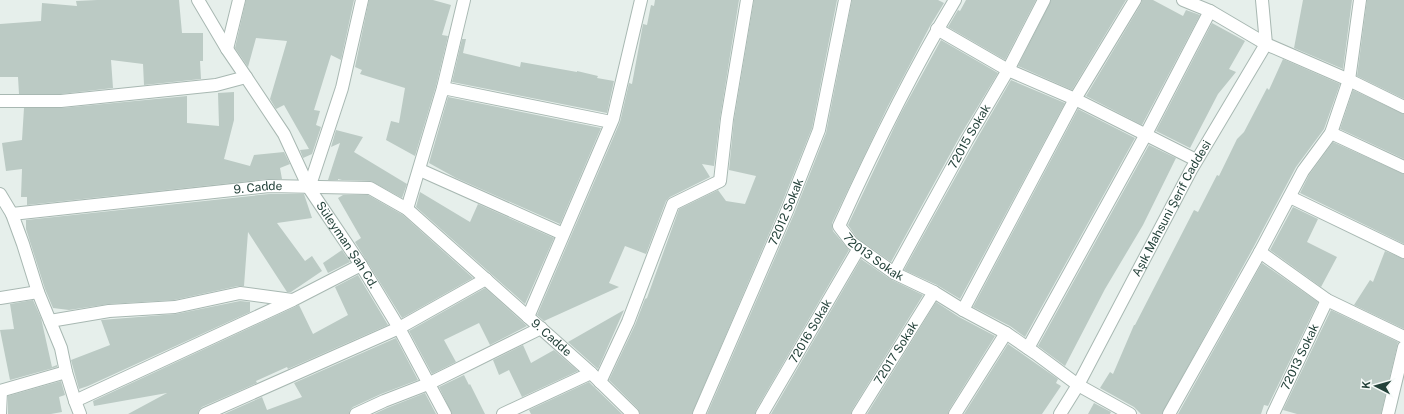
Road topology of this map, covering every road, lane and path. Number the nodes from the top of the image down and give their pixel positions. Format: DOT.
graph roads {
  1 [pos="198,0"];
  2 [pos="239,0"];
  3 [pos="362,0"];
  4 [pos="464,0"];
  5 [pos="641,0"];
  6 [pos="747,0"];
  7 [pos="844,0"];
  8 [pos="955,0"];
  9 [pos="1044,0"];
  10 [pos="1135,0"];
  11 [pos="1183,0"];
  12 [pos="1262,0"];
  13 [pos="1360,0"];
  14 [pos="1210,11"];
  15 [pos="937,29"];
  16 [pos="1266,44"];
  17 [pos="227,49"];
  18 [pos="1008,70"];
  19 [pos="246,77"];
  20 [pos="1349,80"];
  21 [pos="443,88"];
  22 [pos="1074,100"];
  23 [pos="0,101"];
  24 [pos="1404,107"];
  25 [pos="611,122"];
  26 [pos="1332,132"];
  27 [pos="1145,136"];
  28 [pos="1196,160"];
  29 [pos="1404,167"];
  30 [pos="420,170"];
  31 [pos="309,188"];
  32 [pos="0,194"];
  33 [pos="1290,197"];
  34 [pos="407,209"];
  35 [pos="6,215"];
  36 [pos="564,234"];
  37 [pos="859,248"];
  38 [pos="1260,252"];
  39 [pos="1404,252"];
  40 [pos="361,265"];
  41 [pos="894,272"];
  42 [pos="486,279"];
  43 [pos="38,292"];
  44 [pos="934,292"];
  45 [pos="0,298"];
  46 [pos="293,300"];
  47 [pos="1327,300"];
  48 [pos="963,310"];
  49 [pos="528,316"];
  50 [pos="50,320"];
  51 [pos="399,328"];
  52 [pos="541,328"];
  53 [pos="1006,333"];
  54 [pos="1404,336"];
  55 [pos="1404,347"];
  56 [pos="1028,348"];
  57 [pos="66,372"];
  58 [pos="596,378"];
  59 [pos="428,384"];
  60 [pos="1078,385"];
  61 [pos="0,391"];
  62 [pos="75,401"];
  63 [pos="0,414"];
  64 [pos="80,414"];
  65 [pos="205,414"];
  66 [pos="356,414"];
  67 [pos="445,414"];
  68 [pos="503,414"];
  69 [pos="633,414"];
  70 [pos="699,414"];
  71 [pos="762,414"];
  72 [pos="858,414"];
  73 [pos="955,414"];
  74 [pos="1060,414"];
  75 [pos="1130,414"];
  76 [pos="1169,414"];
  77 [pos="1273,414"];
  78 [pos="1388,414"];
  1 -- 17 [label="street, Süleyman Şah Cd."];
  2 -- 17 [label="street"];
  3 -- 31 [label="street"];
  4 -- 21 [label="street"];
  5 -- 25 [label="street"];
  6 -- 58 [label="street"];
  7 -- 70 [label="street, 72012 Sokak"];
  8 -- 15 [label="street, 72013 Sokak"];
  9 -- 18 [label="street, 72015 Sokak"];
  10 -- 22 [label="street"];
  11 -- 14 [label="street"];
  12 -- 16 [label="street"];
  13 -- 20 [label="street"];
  14 -- 16 [label="street"];
  14 -- 27 [label="street"];
  15 -- 18 [label="street"];
  15 -- 37 [label="street, 72013 Sokak"];
  16 -- 20 [label="street"];
  16 -- 28 [label="street, Aşık Mahsuni Şerif Caddesi"];
  17 -- 19 [label="street, Süleyman Şah Cd."];
  18 -- 22 [label="street"];
  18 -- 41 [label="street, 72015 Sokak"];
  19 -- 23 [label="street"];
  19 -- 31 [label="street, Süleyman Şah Cd."];
  20 -- 24 [label="street"];
  20 -- 26 [label="street"];
  21 -- 25 [label="street"];
  21 -- 30 [label="street"];
  22 -- 27 [label="street"];
  22 -- 48 [label="street"];
  25 -- 36 [label="street"];
  26 -- 29 [label="street"];
  26 -- 33 [label="street"];
  27 -- 28 [label="street"];
  27 -- 56 [label="street"];
  28 -- 60 [label="street, Aşık Mahsuni Şerif Caddesi"];
  30 -- 34 [label="street"];
  30 -- 36 [label="street"];
  31 -- 34 [label="street, 9. Cadde"];
  31 -- 35 [label="street, 9. Cadde"];
  31 -- 40 [label="street, Süleyman Şah Cd."];
  32 -- 35 [label="street"];
  33 -- 38 [label="street"];
  33 -- 39 [label="street"];
  34 -- 42 [label="street, 9. Cadde"];
  35 -- 43 [label="street"];
  36 -- 49 [label="street"];
  37 -- 41 [label="street, 72013 Sokak"];
  37 -- 71 [label="street, 72016 Sokak"];
  38 -- 47 [label="street"];
  38 -- 76 [label="street"];
  40 -- 46 [label="street"];
  40 -- 51 [label="street, Süleyman Şah Cd."];
  41 -- 44 [label="street, 72013 Sokak"];
  42 -- 49 [label="street, 9. Cadde"];
  42 -- 51 [label="street"];
  43 -- 45 [label="street"];
  43 -- 50 [label="street"];
  44 -- 48 [label="street, 72013 Sokak"];
  44 -- 72 [label="street, 72017 Sokak"];
  46 -- 50 [label="street"];
  46 -- 62 [label="street"];
  47 -- 54 [label="street"];
  47 -- 77 [label="street, 72013 Sokak"];
  48 -- 53 [label="street, 72013 Sokak"];
  49 -- 52 [label="street, 9. Cadde"];
  50 -- 57 [label="street"];
  51 -- 59 [label="street, Süleyman Şah Cd."];
  51 -- 65 [label="street"];
  52 -- 58 [label="street, 9. Cadde"];
  52 -- 59 [label="street"];
  53 -- 56 [label="street, 72013 Sokak"];
  53 -- 73 [label="street"];
  55 -- 78 [label="street"];
  56 -- 60 [label="street, 72013 Sokak"];
  57 -- 61 [label="street"];
  57 -- 62 [label="street"];
  58 -- 68 [label="street"];
  58 -- 69 [label="street, 9. Cadde"];
  59 -- 66 [label="street"];
  59 -- 67 [label="street, Süleyman Şah Cd."];
  60 -- 74 [label="street, Aşık Mahsuni Şerif Caddesi"];
  60 -- 75 [label="street, 72013 Sokak"];
  61 -- 63 [label="street"];
  62 -- 64 [label="street"];
}
